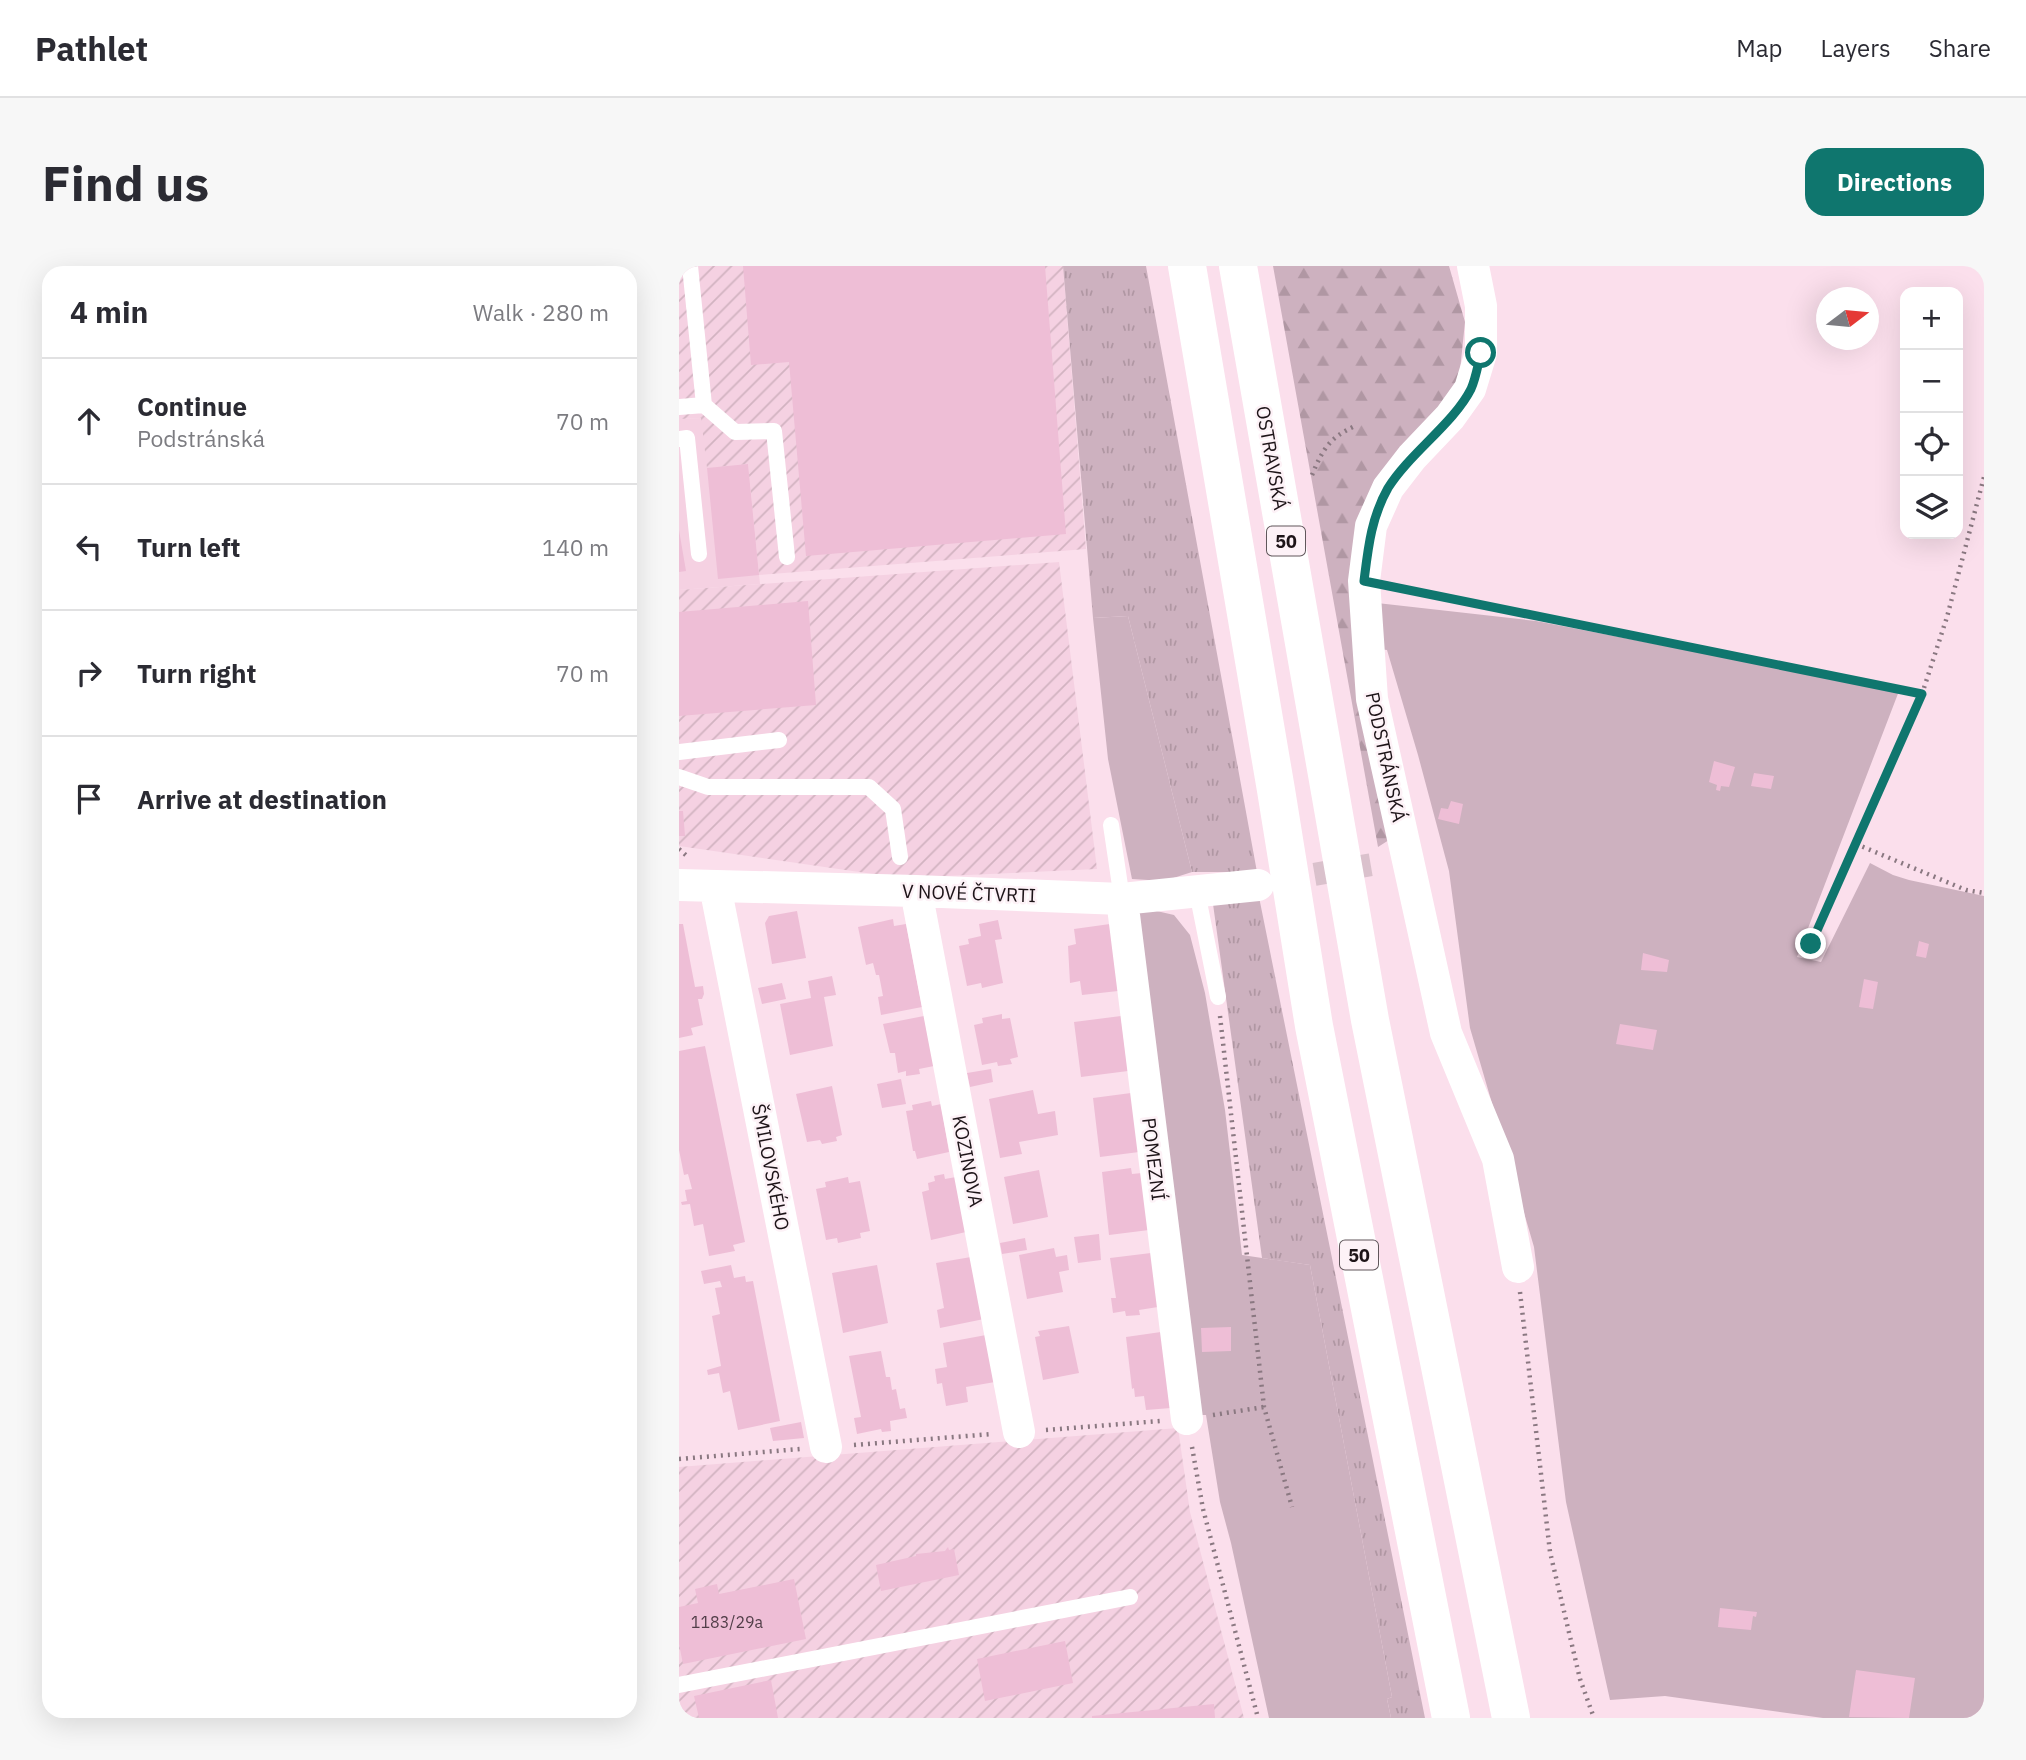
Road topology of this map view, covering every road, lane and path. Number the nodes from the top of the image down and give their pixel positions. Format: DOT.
graph roads {
  1 [pos="690,266"];
  2 [pos="1187,266"];
  3 [pos="1238,266"];
  4 [pos="1473,266"];
  5 [pos="704,405"];
  6 [pos="679,407"];
  7 [pos="1355,426"];
  8 [pos="679,439"];
  9 [pos="1311,475"];
  10 [pos="1984,477"];
  11 [pos="699,554"];
  12 [pos="787,557"];
  13 [pos="1364,581"];
  14 [pos="1922,694"];
  15 [pos="779,740"];
  16 [pos="679,752"];
  17 [pos="679,777"];
  18 [pos="1111,825"];
  19 [pos="1856,844"];
  20 [pos="900,857"];
  21 [pos="679,885"];
  22 [pos="1258,885"];
  23 [pos="715,886"];
  24 [pos="916,891"];
  25 [pos="1197,892"];
  26 [pos="1984,894"];
  27 [pos="1122,899"];
  28 [pos="1811,944"];
  29 [pos="1218,997"];
  30 [pos="1518,1267"];
  31 [pos="1264,1407"];
  32 [pos="1187,1419"];
  33 [pos="1019,1432"];
  34 [pos="826,1447"];
  35 [pos="679,1459"];
  36 [pos="1292,1507"];
  37 [pos="1130,1597"];
  38 [pos="679,1685"];
  39 [pos="1258,1718"];
  40 [pos="1451,1718"];
  41 [pos="1511,1718"];
  42 [pos="1594,1718"];
  1 -- 5 [label="lane"];
  2 -- 40 [label="highway, 50"];
  3 -- 41 [label="highway, OSTRAVSKÁ / 50"];
  4 -- 13 [label="street, PODSTRÁNSKÁ"];
  5 -- 6 [label="lane"];
  5 -- 12 [label="lane"];
  7 -- 9 [label="path"];
  8 -- 11 [label="lane"];
  10 -- 14 [label="path"];
  13 -- 14 [label="path"];
  13 -- 30 [label="street, PODSTRÁNSKÁ"];
  14 -- 19 [label="path"];
  15 -- 16 [label="lane"];
  17 -- 20 [label="lane"];
  18 -- 27 [label="lane"];
  19 -- 26 [label="path"];
  19 -- 28 [label="path"];
  21 -- 23 [label="street, V NOVÉ ČTVRTI"];
  22 -- 25 [label="street, V NOVÉ ČTVRTI"];
  23 -- 24 [label="street, V NOVÉ ČTVRTI"];
  23 -- 34 [label="street, ŠMILOVSKÉHO"];
  24 -- 27 [label="street, V NOVÉ ČTVRTI"];
  24 -- 33 [label="street, KOZINOVA"];
  25 -- 27 [label="street, V NOVÉ ČTVRTI"];
  25 -- 29 [label="lane"];
  27 -- 32 [label="street, POMEZNÍ"];
  29 -- 31 [label="path"];
  30 -- 42 [label="path"];
  31 -- 32 [label="path"];
  31 -- 36 [label="path"];
  32 -- 33 [label="path"];
  32 -- 39 [label="path"];
  33 -- 34 [label="path"];
  34 -- 35 [label="path"];
  37 -- 38 [label="lane"];
}
